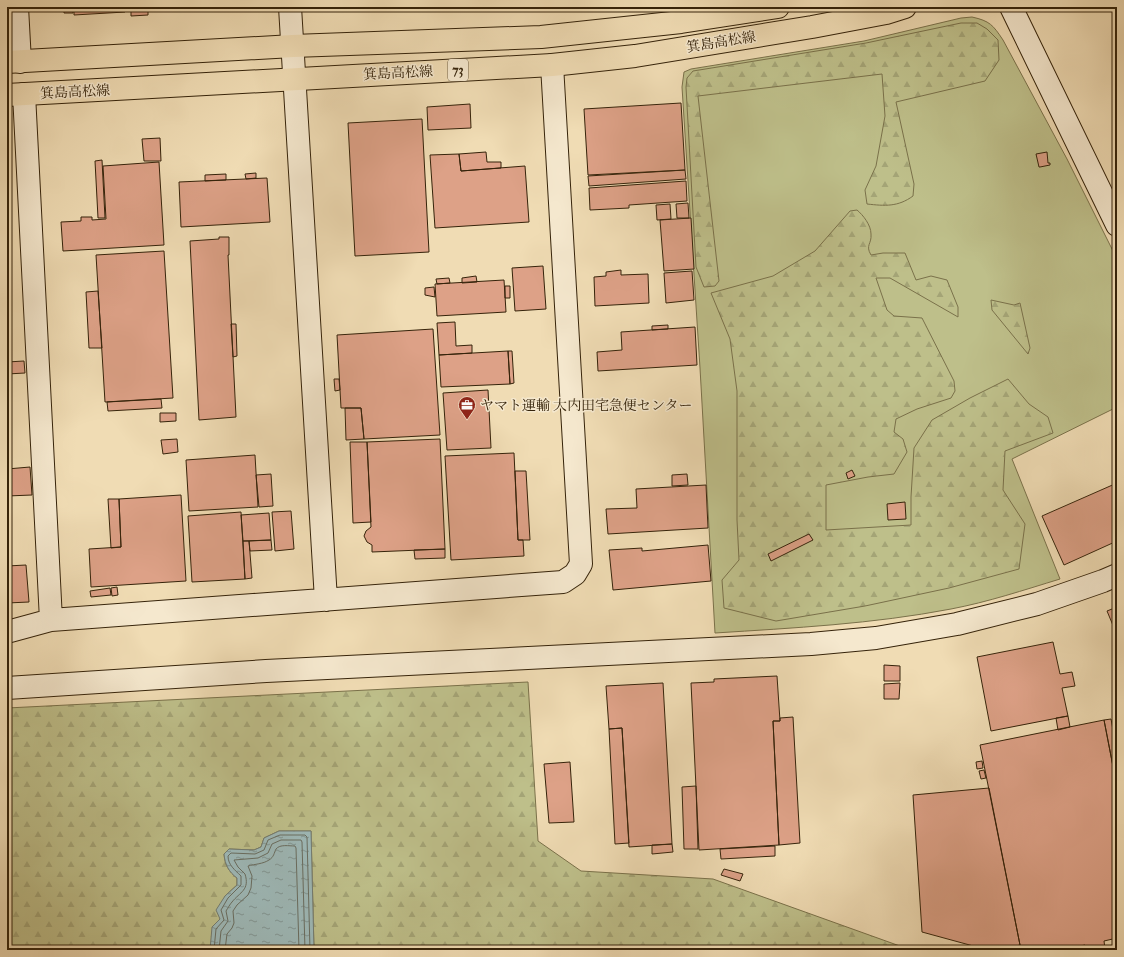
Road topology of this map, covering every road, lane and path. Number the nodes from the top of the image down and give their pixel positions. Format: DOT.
graph roads {
  1 [pos="17,7"];
  2 [pos="290,7"];
  3 [pos="778,7"];
  4 [pos="905,7"];
  5 [pos="1011,7"];
  6 [pos="293,46"];
  7 [pos="13,62"];
  8 [pos="552,65"];
  9 [pos="295,79"];
  10 [pos="16,95"];
  11 [pos="1117,225"];
  12 [pos="1117,575"];
  13 [pos="326,600"];
  14 [pos="51,620"];
  15 [pos="7,632"];
  16 [pos="7,688"];
  1 -- 7 [label="street"];
  2 -- 6 [label="street"];
  3 -- 6 [label="main road, 箕島高松線 / 73"];
  4 -- 8 [label="main road, 箕島高松線 / 73"];
  5 -- 11 [label="street"];
  6 -- 7 [label="main road, 箕島高松線 / 73"];
  6 -- 9 [label="street"];
  8 -- 9 [label="main road, 箕島高松線 / 73"];
  8 -- 13 [label="street"];
  9 -- 10 [label="main road, 箕島高松線 / 73"];
  9 -- 13 [label="street"];
  10 -- 14 [label="street"];
  12 -- 16 [label="street"];
  13 -- 14 [label="street"];
  14 -- 15 [label="street"];
}
